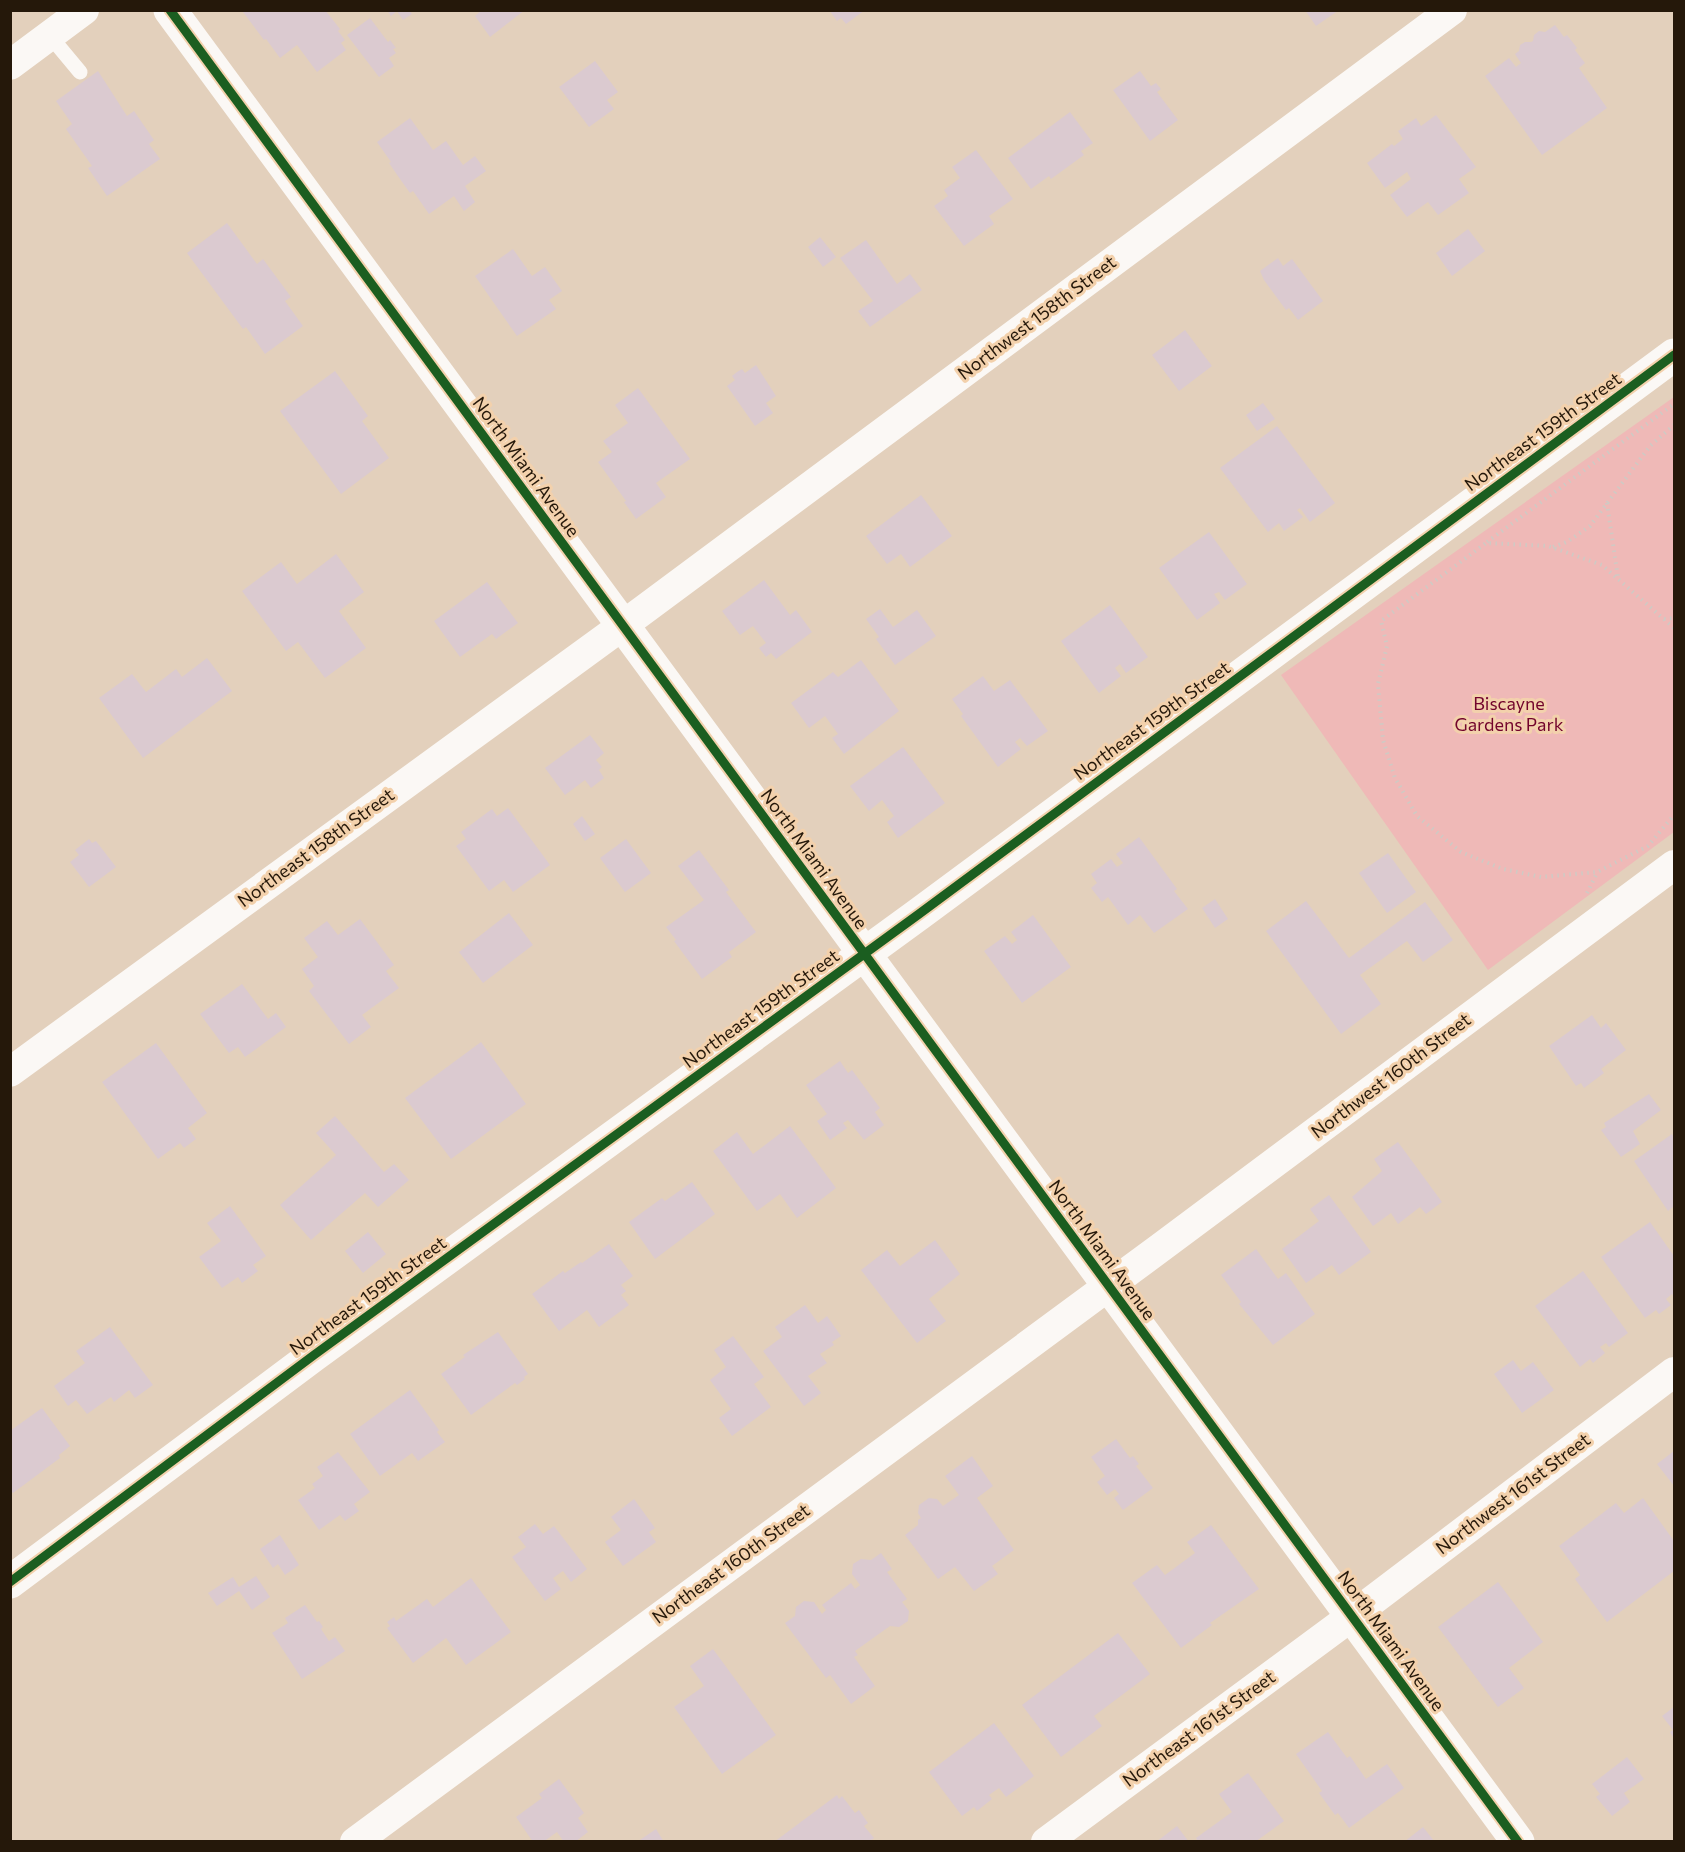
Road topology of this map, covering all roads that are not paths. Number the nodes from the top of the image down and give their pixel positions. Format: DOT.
graph roads {
  1 [pos="84,10"];
  2 [pos="170,10"];
  3 [pos="1452,10"];
  4 [pos="50,36"];
  5 [pos="10,65"];
  6 [pos="80,72"];
  7 [pos="1674,355"];
  8 [pos="622,626"];
  9 [pos="1674,865"];
  10 [pos="863,954"];
  11 [pos="10,1072"];
  12 [pos="1107,1286"];
  13 [pos="1674,1372"];
  14 [pos="10,1582"];
  15 [pos="1352,1616"];
  16 [pos="355,1842"];
  17 [pos="1046,1842"];
  18 [pos="1518,1842"];
  1 -- 4 [label="street"];
  2 -- 8 [label="street, North Miami Avenue"];
  3 -- 8 [label="street, Northwest 158th Street"];
  4 -- 5 [label="street"];
  4 -- 6 [label="lane"];
  7 -- 10 [label="street, Northeast 159th Street"];
  8 -- 10 [label="street, North Miami Avenue"];
  8 -- 11 [label="street, Northeast 158th Street"];
  9 -- 12 [label="street, Northwest 160th Street"];
  10 -- 12 [label="street, North Miami Avenue"];
  10 -- 14 [label="street, Northeast 159th Street"];
  12 -- 15 [label="street, North Miami Avenue"];
  12 -- 16 [label="street, Northeast 160th Street"];
  13 -- 15 [label="street, Northwest 161st Street"];
  15 -- 17 [label="street, Northeast 161st Street"];
  15 -- 18 [label="street, North Miami Avenue"];
}
